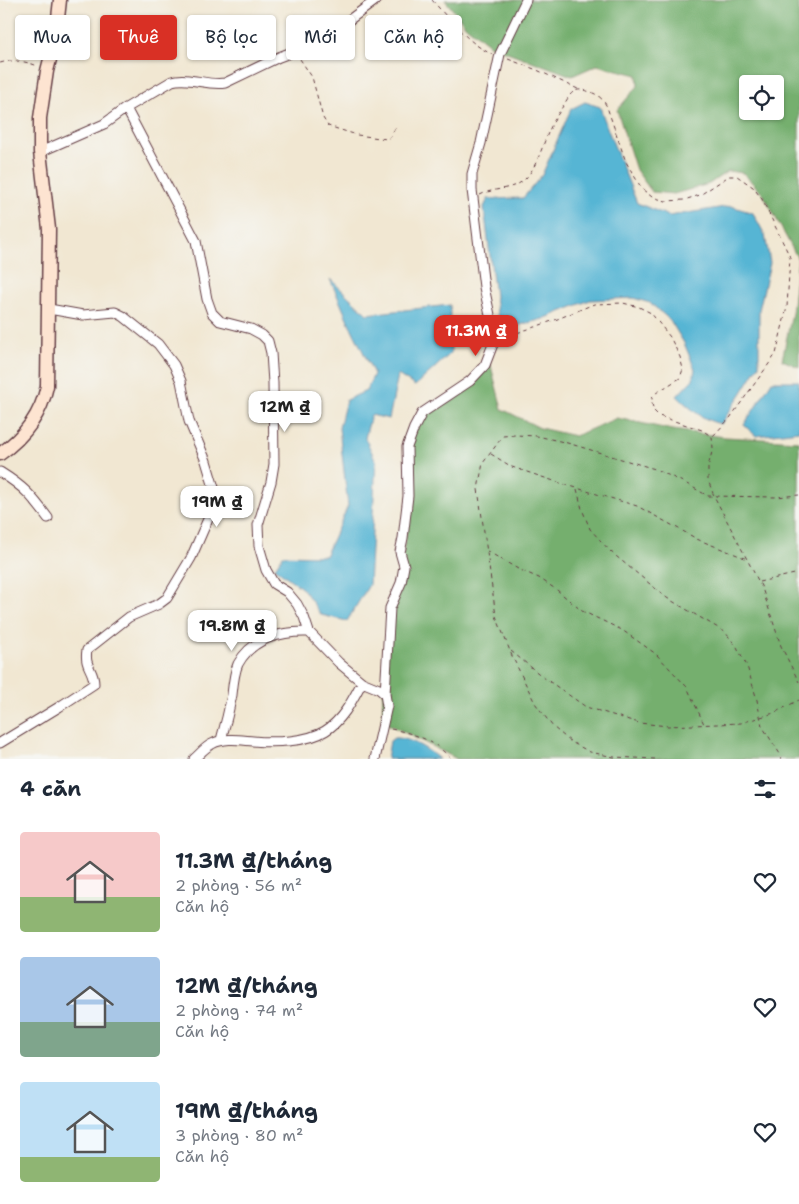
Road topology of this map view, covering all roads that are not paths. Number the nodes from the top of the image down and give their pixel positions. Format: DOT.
graph roads {
  1 [pos="60,0"];
  2 [pos="376,0"];
  3 [pos="526,0"];
  4 [pos="126,108"];
  5 [pos="40,152"];
  6 [pos="49,309"];
  7 [pos="0,454"];
  8 [pos="0,472"];
  9 [pos="48,518"];
  10 [pos="309,632"];
  11 [pos="362,682"];
  12 [pos="385,694"];
  13 [pos="221,740"];
  14 [pos="0,743"];
  15 [pos="194,759"];
  16 [pos="375,759"];
  1 -- 5 [label="street"];
  2 -- 4 [label="street"];
  3 -- 12 [label="street"];
  4 -- 5 [label="street"];
  4 -- 10 [label="street"];
  5 -- 6 [label="street"];
  6 -- 7 [label="street"];
  6 -- 14 [label="street"];
  8 -- 9 [label="street"];
  10 -- 11 [label="street"];
  10 -- 13 [label="street"];
  11 -- 12 [label="street"];
  11 -- 13 [label="street"];
  12 -- 16 [label="street"];
  13 -- 15 [label="street"];
}
